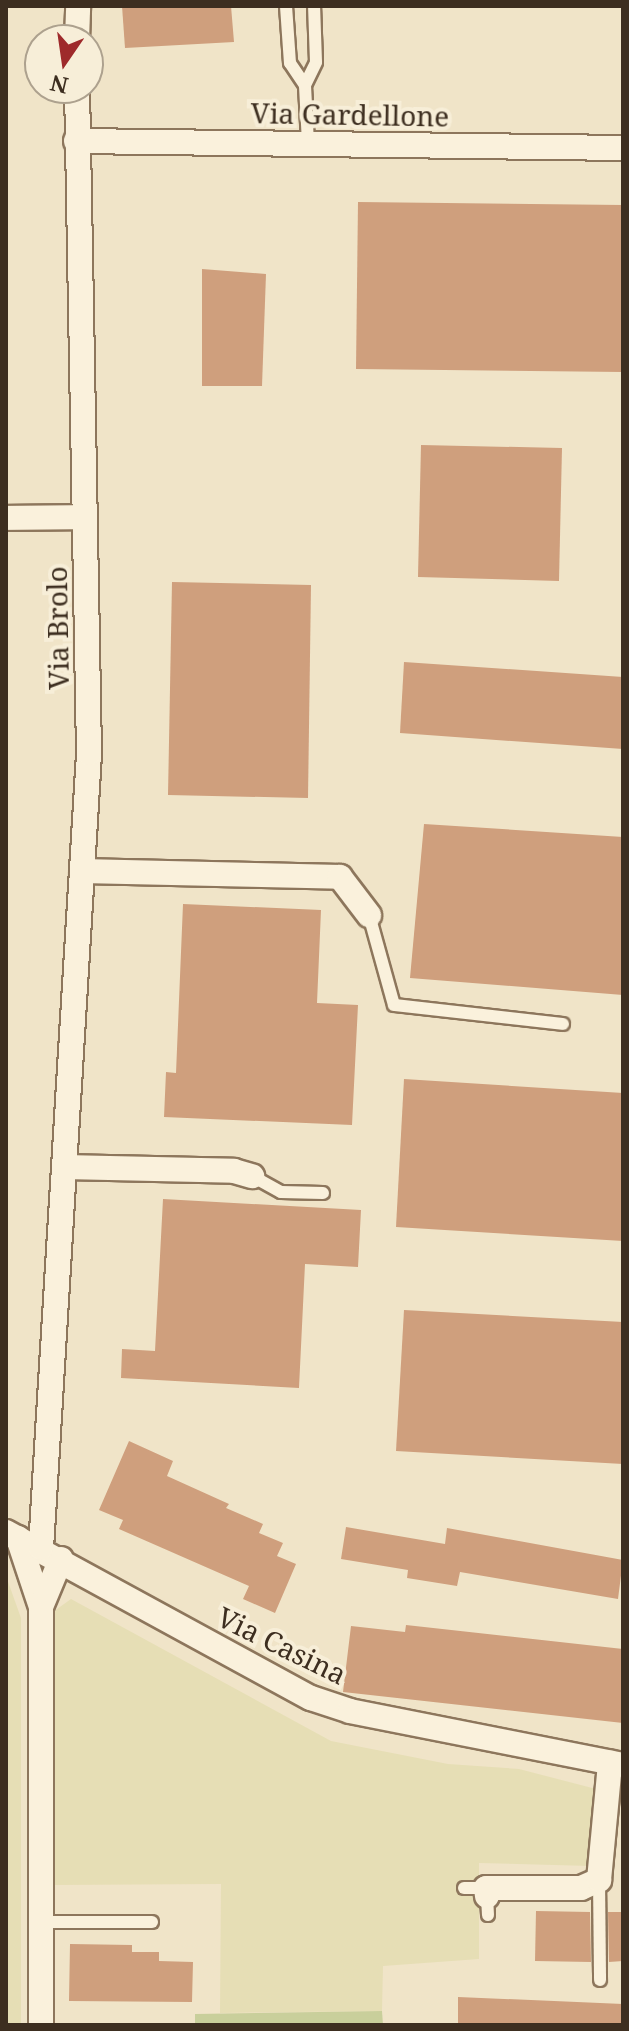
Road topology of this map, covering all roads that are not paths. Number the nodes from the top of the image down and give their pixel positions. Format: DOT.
graph roads {
  1 [pos="286,6"];
  2 [pos="314,6"];
  3 [pos="305,85"];
  4 [pos="77,104"];
  5 [pos="76,141"];
  6 [pos="308,143"];
  7 [pos="623,148"];
  8 [pos="84,517"];
  9 [pos="6,518"];
  10 [pos="82,871"];
  11 [pos="369,915"];
  12 [pos="563,1024"];
  13 [pos="64,1167"];
  14 [pos="252,1176"];
  15 [pos="323,1193"];
  16 [pos="12,1535"];
  17 [pos="51,1554"];
  18 [pos="41,1607"];
  19 [pos="616,1764"];
  20 [pos="599,1880"];
  21 [pos="481,1897"];
  22 [pos="41,1922"];
  23 [pos="152,1922"];
  24 [pos="600,1980"];
  25 [pos="41,2025"];
  1 -- 3 [label="lane"];
  2 -- 3 [label="lane"];
  3 -- 6 [label="lane"];
  4 -- 5 [label="street, Via Brolo"];
  5 -- 6 [label="street, Via Gardellone"];
  5 -- 8 [label="street, Via Brolo"];
  6 -- 7 [label="street, Via Gardellone"];
  8 -- 9 [label="street"];
  8 -- 10 [label="street, Via Brolo"];
  10 -- 11 [label="street"];
  10 -- 13 [label="street, Via Brolo"];
  11 -- 12 [label="lane"];
  13 -- 14 [label="street"];
  13 -- 17 [label="street, Via Brolo"];
  14 -- 15 [label="lane"];
  16 -- 17 [label="street, Via Casina"];
  16 -- 18 [label="street, Via Brolo"];
  17 -- 18 [label="street, Via Brolo"];
  17 -- 19 [label="street, Via Casina"];
  18 -- 22 [label="street, Via Brolo"];
  19 -- 20 [label="street, Via Casina"];
  20 -- 21 [label="street"];
  20 -- 24 [label="lane"];
  22 -- 23 [label="lane"];
  22 -- 25 [label="street, Via Brolo"];
}
